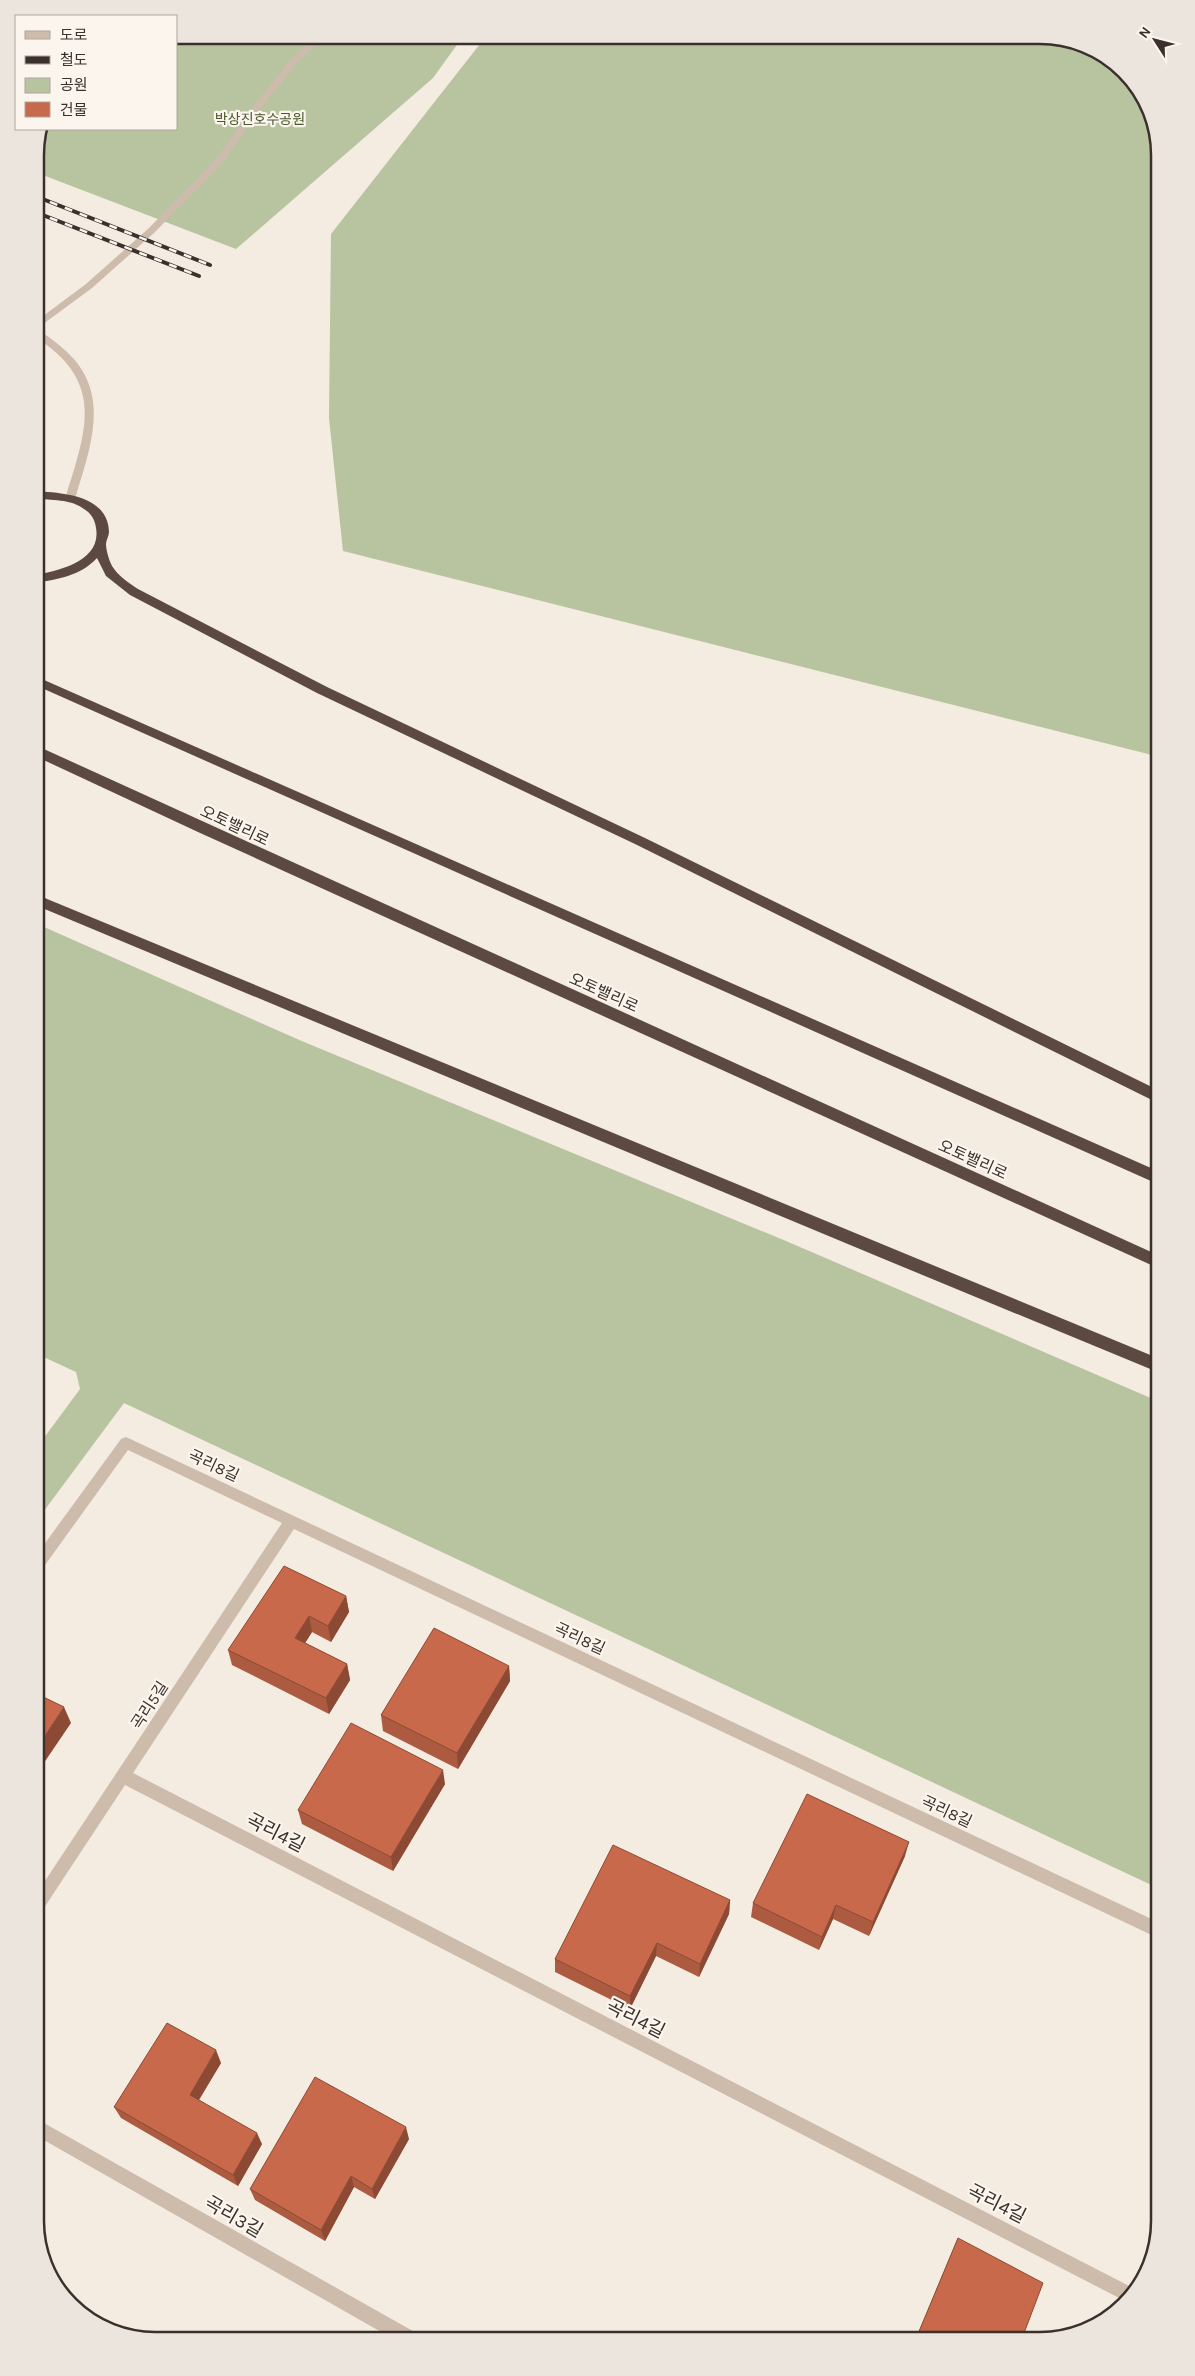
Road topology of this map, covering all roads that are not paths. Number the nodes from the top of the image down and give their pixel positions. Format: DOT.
graph roads {
  1 [pos="313,44"];
  2 [pos="44,320"];
  3 [pos="44,340"];
  4 [pos="44,494"];
  5 [pos="71,496"];
  6 [pos="101,546"];
  7 [pos="44,578"];
  8 [pos="44,684"];
  9 [pos="44,754"];
  10 [pos="44,903"];
  11 [pos="1151,1094"];
  12 [pos="1151,1175"];
  13 [pos="1151,1259"];
  14 [pos="1151,1362"];
  15 [pos="291,1521"];
  16 [pos="44,1556"];
  17 [pos="123,1776"];
  18 [pos="44,1895"];
  19 [pos="1151,1926"];
  20 [pos="44,2131"];
  21 [pos="1126,2292"];
  22 [pos="398,2332"];
  1 -- 2 [label="street"];
  3 -- 5 [label="street"];
  4 -- 5 [label="highway"];
  5 -- 6 [label="highway"];
  6 -- 7 [label="highway"];
  6 -- 11 [label="highway"];
  8 -- 12 [label="highway"];
  9 -- 13 [label="highway, 오토밸리로"];
  10 -- 14 [label="highway"];
  15 -- 16 [label="street, 곡리8길"];
  15 -- 17 [label="street, 곡리5길"];
  15 -- 19 [label="street, 곡리8길"];
  17 -- 18 [label="street, 곡리5길"];
  17 -- 21 [label="street, 곡리4길"];
  20 -- 22 [label="street, 곡리3길"];
}
